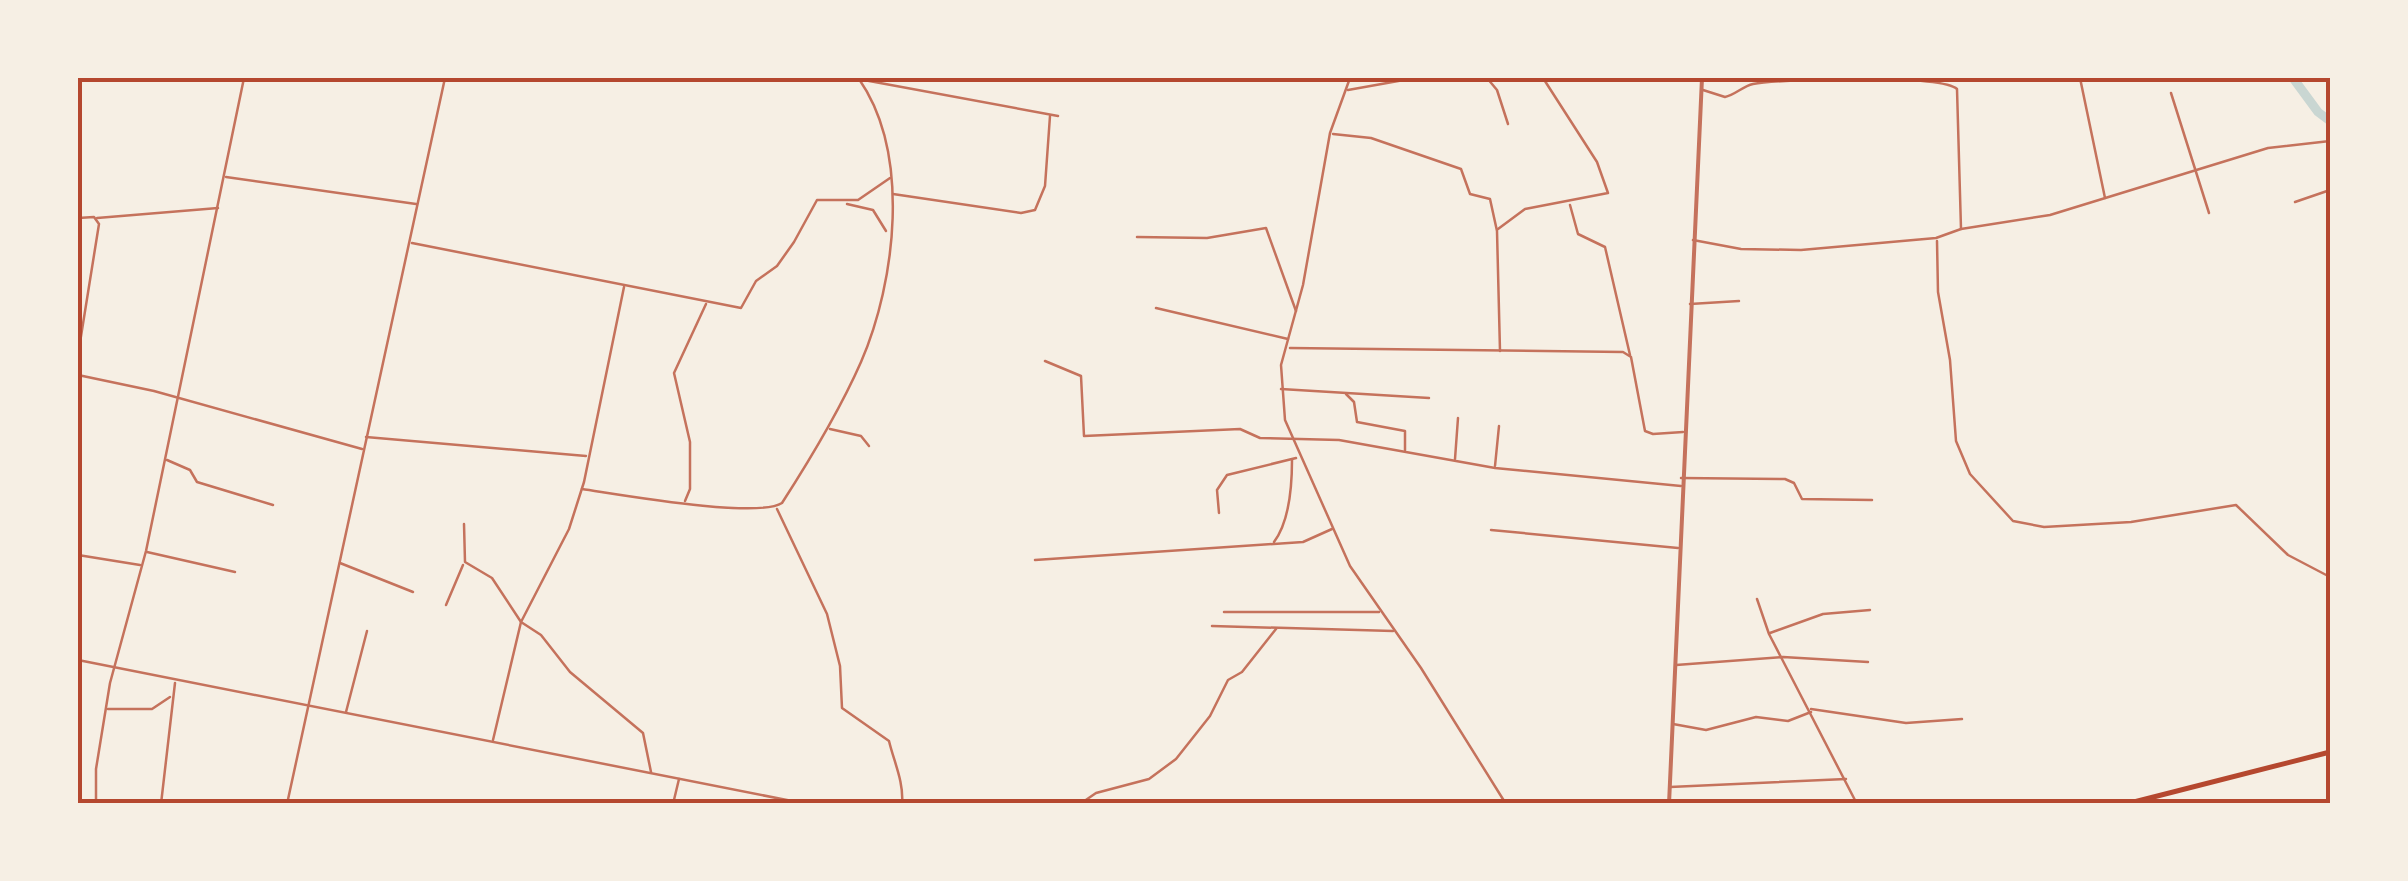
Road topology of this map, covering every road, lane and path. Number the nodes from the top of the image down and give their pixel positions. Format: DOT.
graph roads {
  1 [pos="244,78"];
  2 [pos="445,78"];
  3 [pos="856,78"];
  4 [pos="1350,78"];
  5 [pos="1415,78"];
  6 [pos="1487,78"];
  7 [pos="1543,78"];
  8 [pos="1702,78"];
  9 [pos="2080,78"];
  10 [pos="1347,90"];
  11 [pos="1701,90"];
  12 [pos="2171,93"];
  13 [pos="1050,116"];
  14 [pos="1058,116"];
  15 [pos="1508,124"];
  16 [pos="1330,133"];
  17 [pos="2330,141"];
  18 [pos="2193,173"];
  19 [pos="224,176"];
  20 [pos="891,176"];
  21 [pos="2330,190"];
  22 [pos="892,194"];
  23 [pos="2105,198"];
  24 [pos="840,202"];
  25 [pos="1570,202"];
  26 [pos="2295,202"];
  27 [pos="419,204"];
  28 [pos="220,208"];
  29 [pos="2209,213"];
  30 [pos="78,218"];
  31 [pos="96,218"];
  32 [pos="1960,229"];
  33 [pos="1497,230"];
  34 [pos="888,235"];
  35 [pos="1137,237"];
  36 [pos="1936,238"];
  37 [pos="1693,240"];
  38 [pos="410,243"];
  39 [pos="624,287"];
  40 [pos="1739,301"];
  41 [pos="707,302"];
  42 [pos="1690,304"];
  43 [pos="1156,308"];
  44 [pos="1296,313"];
  45 [pos="1289,340"];
  46 [pos="1288,348"];
  47 [pos="1500,352"];
  48 [pos="78,355"];
  49 [pos="1631,356"];
  50 [pos="1045,361"];
  51 [pos="78,376"];
  52 [pos="1280,389"];
  53 [pos="1345,393"];
  54 [pos="179,398"];
  55 [pos="1429,398"];
  56 [pos="1458,418"];
  57 [pos="1499,426"];
  58 [pos="828,429"];
  59 [pos="1683,432"];
  60 [pos="366,437"];
  61 [pos="1290,438"];
  62 [pos="869,446"];
  63 [pos="364,449"];
  64 [pos="1405,452"];
  65 [pos="588,457"];
  66 [pos="1295,458"];
  67 [pos="166,459"];
  68 [pos="1455,460"];
  69 [pos="1495,468"];
  70 [pos="1681,478"];
  71 [pos="1680,486"];
  72 [pos="582,489"];
  73 [pos="1872,500"];
  74 [pos="684,502"];
  75 [pos="273,505"];
  76 [pos="776,507"];
  77 [pos="1219,513"];
  78 [pos="464,524"];
  79 [pos="1333,528"];
  80 [pos="1491,530"];
  81 [pos="1273,543"];
  82 [pos="1678,548"];
  83 [pos="146,551"];
  84 [pos="78,555"];
  85 [pos="1035,560"];
  86 [pos="339,562"];
  87 [pos="465,562"];
  88 [pos="142,565"];
  89 [pos="235,572"];
  90 [pos="2330,577"];
  91 [pos="413,592"];
  92 [pos="1757,599"];
  93 [pos="446,604"];
  94 [pos="1870,610"];
  95 [pos="1224,612"];
  96 [pos="1380,612"];
  97 [pos="522,622"];
  98 [pos="1212,626"];
  99 [pos="1276,629"];
  100 [pos="367,631"];
  101 [pos="1394,631"];
  102 [pos="1769,634"];
  103 [pos="1782,657"];
  104 [pos="78,660"];
  105 [pos="1868,662"];
  106 [pos="1674,665"];
  107 [pos="117,667"];
  108 [pos="175,682"];
  109 [pos="173,694"];
  110 [pos="309,706"];
  111 [pos="106,709"];
  112 [pos="1810,711"];
  113 [pos="346,714"];
  114 [pos="1962,719"];
  115 [pos="1672,724"];
  116 [pos="492,742"];
  117 [pos="2330,752"];
  118 [pos="650,772"];
  119 [pos="679,778"];
  120 [pos="1847,779"];
  121 [pos="1670,787"];
  122 [pos="2151,801"];
  123 [pos="96,804"];
  124 [pos="160,804"];
  125 [pos="288,804"];
  126 [pos="673,804"];
  127 [pos="807,804"];
  128 [pos="902,804"];
  129 [pos="1080,804"];
  130 [pos="1506,804"];
  131 [pos="1669,804"];
  132 [pos="1857,804"];
  133 [pos="2126,804"];
  1 -- 19 [label="street"];
  2 -- 27 [label="street"];
  3 -- 13 [label="street"];
  3 -- 20 [label="street"];
  4 -- 10 [label="street"];
  5 -- 10 [label="street"];
  6 -- 15 [label="street"];
  7 -- 25 [label="street"];
  8 -- 11 [label="street"];
  9 -- 23 [label="street"];
  10 -- 16 [label="street"];
  11 -- 32 [label="street"];
  11 -- 37 [label="street"];
  12 -- 18 [label="street"];
  13 -- 14 [label="street"];
  13 -- 22 [label="street"];
  16 -- 33 [label="street"];
  16 -- 44 [label="street"];
  17 -- 18 [label="street"];
  18 -- 23 [label="street"];
  18 -- 29 [label="street"];
  19 -- 27 [label="street"];
  19 -- 28 [label="street"];
  20 -- 22 [label="street"];
  20 -- 24 [label="street"];
  21 -- 26 [label="street"];
  22 -- 34 [label="street"];
  23 -- 32 [label="street"];
  24 -- 34 [label="street"];
  24 -- 41 [label="street"];
  25 -- 33 [label="street"];
  25 -- 49 [label="street"];
  27 -- 38 [label="street"];
  28 -- 31 [label="street"];
  28 -- 54 [label="street"];
  30 -- 31 [label="street"];
  31 -- 48 [label="street"];
  32 -- 36 [label="street"];
  33 -- 47 [label="street"];
  34 -- 58 [label="street"];
  35 -- 44 [label="street"];
  36 -- 37 [label="street"];
  36 -- 90 [label="street"];
  37 -- 42 [label="street"];
  38 -- 39 [label="street"];
  38 -- 60 [label="street"];
  39 -- 41 [label="street"];
  39 -- 65 [label="street"];
  40 -- 42 [label="street"];
  41 -- 74 [label="street"];
  42 -- 59 [label="street"];
  43 -- 45 [label="street"];
  44 -- 45 [label="street"];
  45 -- 46 [label="street"];
  46 -- 47 [label="street"];
  46 -- 52 [label="street"];
  47 -- 49 [label="street"];
  49 -- 59 [label="street"];
  50 -- 61 [label="street"];
  51 -- 54 [label="street"];
  52 -- 53 [label="street"];
  52 -- 61 [label="street"];
  53 -- 55 [label="street"];
  53 -- 64 [label="street"];
  54 -- 63 [label="street"];
  54 -- 67 [label="street"];
  56 -- 68 [label="street"];
  57 -- 69 [label="street"];
  58 -- 62 [label="street"];
  58 -- 76 [label="street"];
  59 -- 70 [label="street"];
  60 -- 63 [label="street"];
  60 -- 65 [label="street"];
  61 -- 64 [label="street"];
  61 -- 66 [label="street"];
  63 -- 86 [label="street"];
  64 -- 68 [label="street"];
  65 -- 72 [label="street"];
  66 -- 77 [label="street"];
  66 -- 79 [label="street"];
  66 -- 81 [label="street"];
  67 -- 75 [label="street"];
  67 -- 83 [label="street"];
  68 -- 69 [label="street"];
  69 -- 71 [label="street"];
  70 -- 71 [label="street"];
  70 -- 73 [label="street"];
  71 -- 82 [label="street"];
  72 -- 74 [label="street"];
  72 -- 97 [label="street"];
  74 -- 76 [label="street"];
  76 -- 128 [label="street"];
  78 -- 87 [label="street"];
  79 -- 81 [label="street"];
  79 -- 96 [label="street"];
  80 -- 82 [label="street"];
  81 -- 85 [label="street"];
  82 -- 106 [label="street"];
  83 -- 88 [label="street"];
  83 -- 89 [label="street"];
  84 -- 88 [label="street"];
  86 -- 91 [label="street"];
  86 -- 110 [label="street"];
  87 -- 93 [label="street"];
  87 -- 97 [label="street"];
  88 -- 107 [label="street"];
  92 -- 102 [label="street"];
  94 -- 102 [label="street"];
  95 -- 96 [label="street"];
  96 -- 101 [label="street"];
  97 -- 116 [label="street"];
  97 -- 118 [label="street"];
  98 -- 99 [label="street"];
  99 -- 101 [label="street"];
  99 -- 129 [label="street"];
  100 -- 113 [label="street"];
  101 -- 130 [label="street"];
  102 -- 103 [label="street"];
  103 -- 105 [label="street"];
  103 -- 106 [label="street"];
  103 -- 112 [label="street"];
  104 -- 107 [label="street"];
  106 -- 115 [label="street"];
  107 -- 108 [label="street"];
  107 -- 111 [label="street"];
  108 -- 109 [label="street"];
  108 -- 110 [label="street"];
  109 -- 111 [label="street"];
  109 -- 124 [label="street"];
  110 -- 113 [label="street"];
  110 -- 125 [label="street"];
  111 -- 123 [label="street"];
  112 -- 114 [label="street"];
  112 -- 115 [label="street"];
  112 -- 120 [label="street"];
  113 -- 116 [label="street"];
  115 -- 121 [label="street"];
  116 -- 118 [label="street"];
  117 -- 122 [label="main road"];
  118 -- 119 [label="street"];
  119 -- 126 [label="street"];
  119 -- 127 [label="street"];
  120 -- 121 [label="street"];
  120 -- 132 [label="street"];
  121 -- 131 [label="street"];
  122 -- 133 [label="main road"];
}
